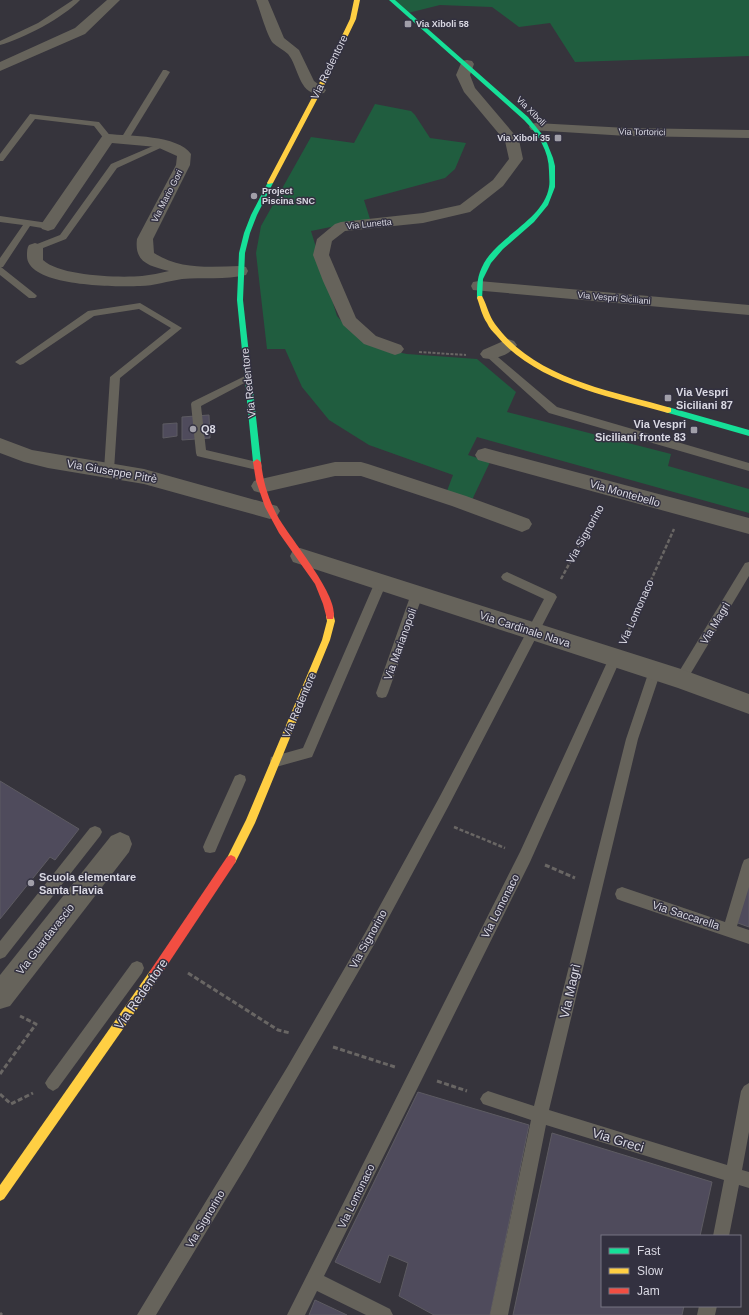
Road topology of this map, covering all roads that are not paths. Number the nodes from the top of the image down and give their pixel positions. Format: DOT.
graph roads {
  1 [pos="77,0"];
  2 [pos="114,0"];
  3 [pos="262,0"];
  4 [pos="357,0"];
  5 [pos="392,0"];
  6 [pos="0,43"];
  7 [pos="467,64"];
  8 [pos="0,67"];
  9 [pos="166,72"];
  10 [pos="319,90"];
  11 [pos="536,127"];
  12 [pos="749,134"];
  13 [pos="108,138"];
  14 [pos="124,140"];
  15 [pos="163,145"];
  16 [pos="0,159"];
  17 [pos="0,219"];
  18 [pos="28,223"];
  19 [pos="48,226"];
  20 [pos="35,248"];
  21 [pos="0,265"];
  22 [pos="0,270"];
  23 [pos="240,271"];
  24 [pos="202,272"];
  25 [pos="479,286"];
  26 [pos="32,296"];
  27 [pos="749,310"];
  28 [pos="508,345"];
  29 [pos="394,349"];
  30 [pos="489,354"];
  31 [pos="20,362"];
  32 [pos="247,378"];
  33 [pos="749,433"];
  34 [pos="0,445"];
  35 [pos="485,455"];
  36 [pos="257,466"];
  37 [pos="749,467"];
  38 [pos="109,470"];
  39 [pos="261,486"];
  40 [pos="270,511"];
  41 [pos="522,524"];
  42 [pos="749,526"];
  43 [pos="300,556"];
  44 [pos="749,566"];
  45 [pos="507,577"];
  46 [pos="381,582"];
  47 [pos="417,594"];
  48 [pos="534,632"];
  49 [pos="616,658"];
  50 [pos="655,671"];
  51 [pos="681,680"];
  52 [pos="382,693"];
  53 [pos="749,704"];
  54 [pos="276,761"];
  55 [pos="240,780"];
  56 [pos="95,832"];
  57 [pos="120,844"];
  58 [pos="210,847"];
  59 [pos="749,865"];
  60 [pos="622,894"];
  61 [pos="729,930"];
  62 [pos="749,936"];
  63 [pos="0,952"];
  64 [pos="137,968"];
  65 [pos="7,1005"];
  66 [pos="53,1083"];
  67 [pos="749,1091"];
  68 [pos="488,1099"];
  69 [pos="540,1115"];
  70 [pos="733,1176"];
  71 [pos="749,1180"];
  72 [pos="0,1194"];
  73 [pos="721,1235"];
  74 [pos="314,1280"];
  75 [pos="146,1315"];
  76 [pos="296,1315"];
  77 [pos="384,1315"];
  78 [pos="499,1315"];
  1 -- 6 [label="lane"];
  2 -- 8 [label="street"];
  3 -- 10 [label="street"];
  4 -- 10 [label="street, Via Redentore"];
  5 -- 7 [label="street, Via Xiboli"];
  7 -- 11 [label="street, Via Xiboli"];
  7 -- 29 [label="street, Via Lunetta"];
  9 -- 14 [label="lane"];
  10 -- 23 [label="street, Via Redentore"];
  11 -- 12 [label="street, Via Tortorici"];
  11 -- 25 [label="street, Via Xiboli"];
  13 -- 14 [label="street, Via Mario Gori"];
  13 -- 16 [label="lane"];
  13 -- 19 [label="street"];
  14 -- 15 [label="street, Via Mario Gori"];
  15 -- 20 [label="lane"];
  15 -- 24 [label="street, Via Mario Gori"];
  17 -- 18 [label="lane"];
  18 -- 19 [label="lane"];
  18 -- 21 [label="lane"];
  20 -- 24 [label="street, Via Mario Gori"];
  22 -- 26 [label="lane"];
  23 -- 24 [label="street, Via Mario Gori"];
  23 -- 32 [label="street, Via Redentore"];
  25 -- 27 [label="street, Via Vespri Siciliani"];
  25 -- 28 [label="street, Via Xiboli"];
  28 -- 30 [label="street"];
  28 -- 33 [label="street"];
  30 -- 37 [label="lane"];
  31 -- 38 [label="lane"];
  32 -- 36 [label="street, Via Redentore"];
  32 -- 36 [label="lane"];
  34 -- 38 [label="street, Via Giuseppe Pitrè"];
  35 -- 42 [label="street, Via Montebello"];
  36 -- 39 [label="street, Via Redentore"];
  38 -- 40 [label="street, Via Giuseppe Pitrè"];
  39 -- 40 [label="street, Via Redentore"];
  39 -- 41 [label="street"];
  40 -- 43 [label="street, Via Redentore"];
  43 -- 46 [label="street, Via Cardinale Nava"];
  43 -- 54 [label="street, Via Redentore"];
  44 -- 51 [label="lane, Via Magrì"];
  45 -- 48 [label="lane, Via Signorino"];
  46 -- 47 [label="street, Via Cardinale Nava"];
  46 -- 54 [label="lane"];
  47 -- 48 [label="street, Via Cardinale Nava"];
  47 -- 52 [label="lane, Via Marianopoli"];
  48 -- 49 [label="street, Via Cardinale Nava"];
  48 -- 75 [label="lane, Via Signorino"];
  49 -- 50 [label="street, Via Cardinale Nava"];
  49 -- 74 [label="lane, Via Lomonaco"];
  50 -- 51 [label="street, Via Cardinale Nava"];
  50 -- 69 [label="lane, Via Magrì"];
  51 -- 53 [label="street, Via Cardinale Nava"];
  54 -- 72 [label="street, Via Redentore"];
  55 -- 58 [label="lane"];
  56 -- 63 [label="lane"];
  57 -- 65 [label="street, Via Guardavascio"];
  59 -- 61 [label="lane"];
  60 -- 61 [label="lane, Via Saccarella"];
  61 -- 62 [label="lane, Via Saccarella"];
  64 -- 66 [label="lane, Via Redentore"];
  67 -- 70 [label="lane"];
  68 -- 69 [label="lane, Via Greci"];
  69 -- 70 [label="lane, Via Greci"];
  69 -- 78 [label="lane, Via Magrì"];
  70 -- 71 [label="lane, Via Greci"];
  70 -- 73 [label="lane"];
  74 -- 76 [label="lane, Via Lomonaco"];
  74 -- 77 [label="lane"];
}
